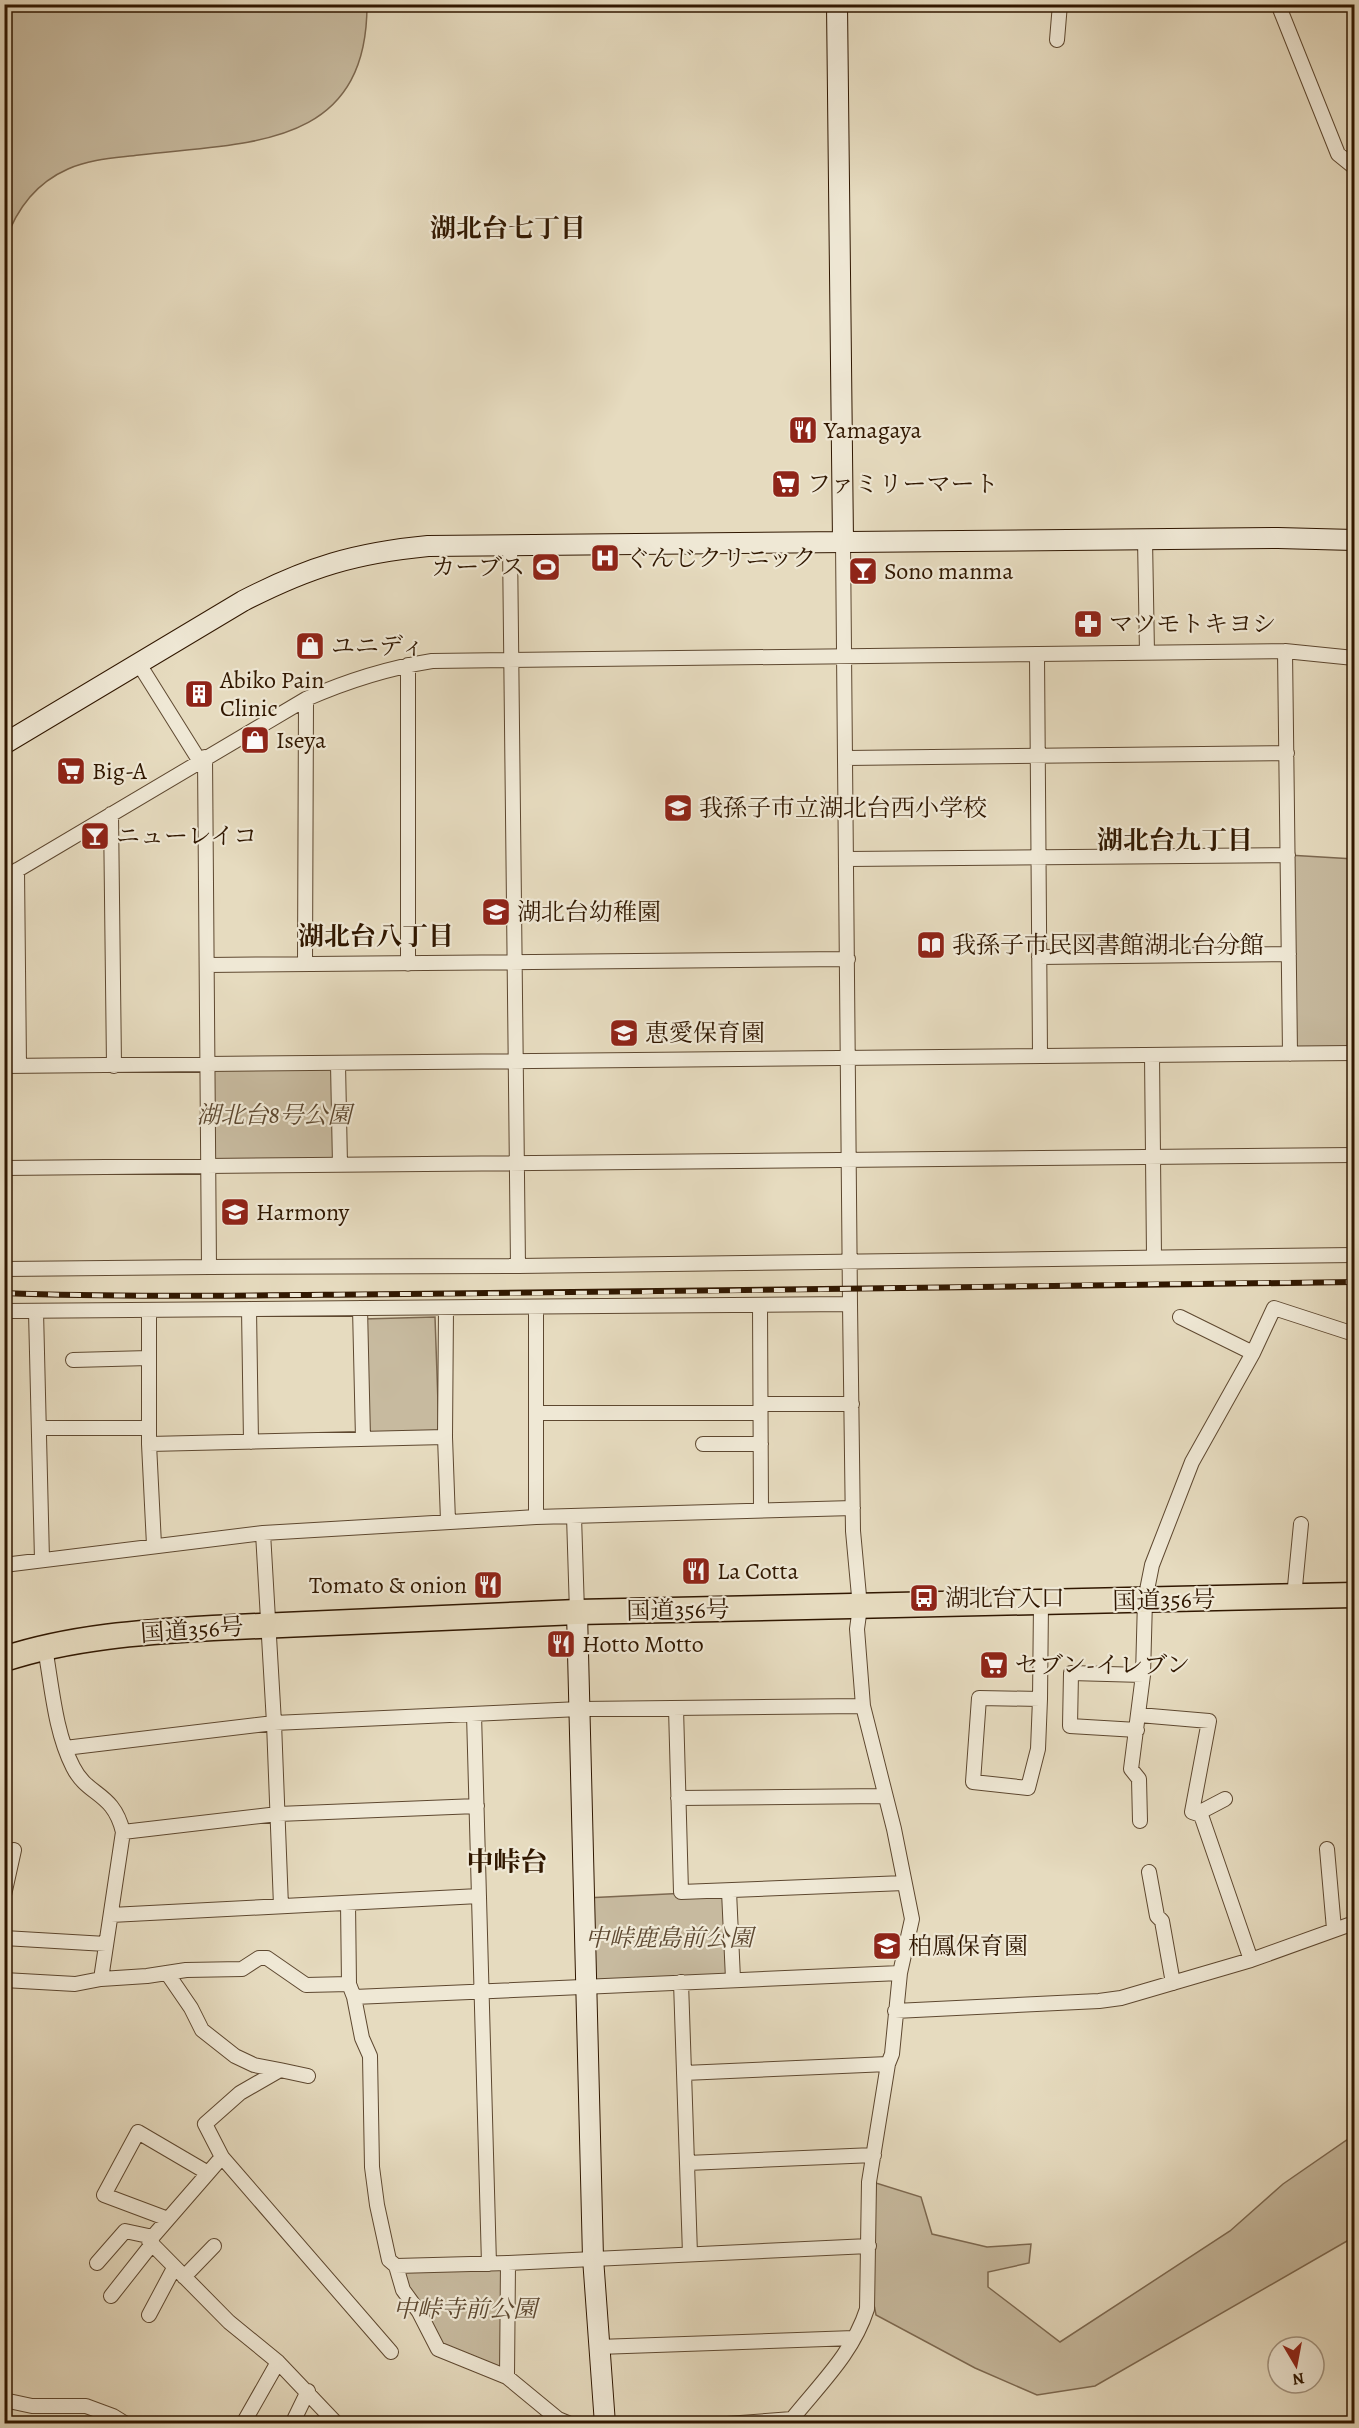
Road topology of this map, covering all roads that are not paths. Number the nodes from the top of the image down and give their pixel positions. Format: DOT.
graph roads {
  1 [pos="837,4"];
  2 [pos="1060,4"];
  3 [pos="1278,4"];
  4 [pos="1057,40"];
  5 [pos="1354,166"];
  6 [pos="1145,539"];
  7 [pos="1354,540"];
  8 [pos="843,542"];
  9 [pos="510,545"];
  10 [pos="1285,651"];
  11 [pos="1147,653"];
  12 [pos="1036,655"];
  13 [pos="845,656"];
  14 [pos="1354,658"];
  15 [pos="511,660"];
  16 [pos="139,664"];
  17 [pos="408,665"];
  18 [pos="306,699"];
  19 [pos="4,744"];
  20 [pos="1287,753"];
  21 [pos="1037,756"];
  22 [pos="846,758"];
  23 [pos="202,759"];
  24 [pos="111,814"];
  25 [pos="1288,855"];
  26 [pos="1038,858"];
  27 [pos="847,859"];
  28 [pos="17,870"];
  29 [pos="4,878"];
  30 [pos="1289,954"];
  31 [pos="1038,957"];
  32 [pos="848,959"];
  33 [pos="515,962"];
  34 [pos="305,964"];
  35 [pos="408,964"];
  36 [pos="207,965"];
  37 [pos="1354,1053"];
  38 [pos="1290,1054"];
  39 [pos="1152,1055"];
  40 [pos="1040,1056"];
  41 [pos="848,1059"];
  42 [pos="515,1062"];
  43 [pos="338,1064"];
  44 [pos="208,1065"];
  45 [pos="4,1066"];
  46 [pos="19,1066"];
  47 [pos="114,1066"];
  48 [pos="1354,1155"];
  49 [pos="1154,1157"];
  50 [pos="849,1160"];
  51 [pos="517,1163"];
  52 [pos="340,1165"];
  53 [pos="209,1167"];
  54 [pos="4,1168"];
  55 [pos="1354,1255"];
  56 [pos="1154,1257"];
  57 [pos="850,1262"];
  58 [pos="518,1266"];
  59 [pos="209,1267"];
  60 [pos="4,1269"];
  61 [pos="850,1304"];
  62 [pos="760,1305"];
  63 [pos="536,1307"];
  64 [pos="360,1308"];
  65 [pos="446,1308"];
  66 [pos="249,1309"];
  67 [pos="149,1310"];
  68 [pos="4,1311"];
  69 [pos="36,1311"];
  70 [pos="1180,1317"];
  71 [pos="1354,1334"];
  72 [pos="1253,1353"];
  73 [pos="149,1358"];
  74 [pos="73,1360"];
  75 [pos="852,1404"];
  76 [pos="760,1408"];
  77 [pos="536,1413"];
  78 [pos="39,1428"];
  79 [pos="149,1428"];
  80 [pos="446,1437"];
  81 [pos="363,1439"];
  82 [pos="251,1442"];
  83 [pos="761,1443"];
  84 [pos="149,1444"];
  85 [pos="703,1444"];
  86 [pos="853,1508"];
  87 [pos="761,1510"];
  88 [pos="574,1516"];
  89 [pos="536,1517"];
  90 [pos="448,1521"];
  91 [pos="1301,1524"];
  92 [pos="262,1533"];
  93 [pos="154,1545"];
  94 [pos="42,1560"];
  95 [pos="4,1564"];
  96 [pos="1354,1595"];
  97 [pos="1294,1597"];
  98 [pos="1145,1600"];
  99 [pos="1041,1603"];
  100 [pos="860,1607"];
  101 [pos="577,1612"];
  102 [pos="268,1626"];
  103 [pos="45,1648"];
  104 [pos="4,1659"];
  105 [pos="1143,1675"];
  106 [pos="1040,1699"];
  107 [pos="863,1706"];
  108 [pos="676,1708"];
  109 [pos="580,1709"];
  110 [pos="474,1714"];
  111 [pos="1139,1715"];
  112 [pos="274,1723"];
  113 [pos="1137,1730"];
  114 [pos="65,1748"];
  115 [pos="885,1796"];
  116 [pos="678,1798"];
  117 [pos="1225,1799"];
  118 [pos="477,1806"];
  119 [pos="278,1814"];
  120 [pos="1201,1815"];
  121 [pos="1140,1821"];
  122 [pos="123,1832"];
  123 [pos="1327,1849"];
  124 [pos="14,1850"];
  125 [pos="1149,1872"];
  126 [pos="904,1883"];
  127 [pos="729,1891"];
  128 [pos="4,1896"];
  129 [pos="479,1896"];
  130 [pos="348,1903"];
  131 [pos="281,1906"];
  132 [pos="111,1915"];
  133 [pos="1354,1923"];
  134 [pos="1334,1929"];
  135 [pos="4,1938"];
  136 [pos="106,1944"];
  137 [pos="1251,1960"];
  138 [pos="167,1973"];
  139 [pos="900,1973"];
  140 [pos="101,1979"];
  141 [pos="733,1979"];
  142 [pos="4,1980"];
  143 [pos="681,1982"];
  144 [pos="1173,1983"];
  145 [pos="587,1987"];
  146 [pos="352,1991"];
  147 [pos="483,1991"];
  148 [pos="895,2011"];
  149 [pos="888,2064"];
  150 [pos="279,2070"];
  151 [pos="684,2073"];
  152 [pos="308,2076"];
  153 [pos="874,2156"];
  154 [pos="222,2157"];
  155 [pos="687,2163"];
  156 [pos="208,2173"];
  157 [pos="168,2219"];
  158 [pos="152,2240"];
  159 [pos="214,2246"];
  160 [pos="869,2246"];
  161 [pos="690,2254"];
  162 [pos="593,2258"];
  163 [pos="97,2263"];
  164 [pos="508,2263"];
  165 [pos="489,2264"];
  166 [pos="396,2266"];
  167 [pos="179,2272"];
  168 [pos="111,2296"];
  169 [pos="149,2316"];
  170 [pos="855,2338"];
  171 [pos="598,2347"];
  172 [pos="391,2352"];
  173 [pos="278,2362"];
  174 [pos="507,2377"];
  175 [pos="308,2391"];
  176 [pos="4,2400"];
  177 [pos="793,2421"];
  178 [pos="244,2422"];
  179 [pos="126,2424"];
  180 [pos="292,2424"];
  181 [pos="338,2424"];
  182 [pos="570,2424"];
  183 [pos="605,2424"];
  184 [pos="727,2424"];
  1 -- 8 [label="street"];
  2 -- 4 [label="street"];
  3 -- 5 [label="street"];
  6 -- 7 [label="street"];
  6 -- 8 [label="street"];
  6 -- 11 [label="street"];
  8 -- 9 [label="street"];
  8 -- 13 [label="street"];
  9 -- 15 [label="street"];
  9 -- 16 [label="street"];
  10 -- 11 [label="street"];
  10 -- 14 [label="street"];
  10 -- 20 [label="street"];
  11 -- 12 [label="street"];
  12 -- 13 [label="street"];
  12 -- 21 [label="street"];
  13 -- 15 [label="street"];
  13 -- 22 [label="street"];
  15 -- 17 [label="street"];
  15 -- 33 [label="street"];
  16 -- 19 [label="street"];
  16 -- 23 [label="street"];
  17 -- 18 [label="street"];
  17 -- 35 [label="street"];
  18 -- 23 [label="street"];
  18 -- 34 [label="street"];
  20 -- 21 [label="street"];
  20 -- 25 [label="street"];
  21 -- 22 [label="street"];
  21 -- 26 [label="street"];
  22 -- 27 [label="street"];
  23 -- 24 [label="street"];
  23 -- 36 [label="street"];
  24 -- 28 [label="street"];
  24 -- 47 [label="street"];
  25 -- 26 [label="street"];
  25 -- 30 [label="street"];
  26 -- 27 [label="street"];
  26 -- 31 [label="street"];
  27 -- 32 [label="street"];
  28 -- 29 [label="street"];
  28 -- 46 [label="street"];
  30 -- 31 [label="street"];
  30 -- 38 [label="street"];
  31 -- 40 [label="street"];
  32 -- 33 [label="street"];
  32 -- 41 [label="street"];
  33 -- 35 [label="street"];
  33 -- 42 [label="street"];
  34 -- 35 [label="street"];
  34 -- 36 [label="street"];
  36 -- 44 [label="street"];
  37 -- 38 [label="street"];
  38 -- 39 [label="street"];
  39 -- 40 [label="street"];
  39 -- 49 [label="street"];
  40 -- 41 [label="street"];
  41 -- 42 [label="street"];
  41 -- 50 [label="street"];
  42 -- 43 [label="street"];
  42 -- 51 [label="street"];
  43 -- 44 [label="street"];
  43 -- 52 [label="street"];
  44 -- 47 [label="street"];
  44 -- 53 [label="street"];
  45 -- 46 [label="street"];
  46 -- 47 [label="street"];
  48 -- 49 [label="street"];
  49 -- 50 [label="street"];
  49 -- 56 [label="street"];
  50 -- 51 [label="street"];
  50 -- 57 [label="street"];
  51 -- 52 [label="street"];
  51 -- 58 [label="street"];
  52 -- 53 [label="street"];
  53 -- 54 [label="street"];
  53 -- 59 [label="street"];
  55 -- 56 [label="street"];
  56 -- 57 [label="street"];
  57 -- 58 [label="street"];
  57 -- 61 [label="street"];
  58 -- 59 [label="street"];
  59 -- 60 [label="street"];
  61 -- 62 [label="street"];
  61 -- 75 [label="street"];
  62 -- 63 [label="street"];
  62 -- 76 [label="street"];
  63 -- 65 [label="street"];
  63 -- 77 [label="street"];
  64 -- 65 [label="street"];
  64 -- 66 [label="street"];
  64 -- 81 [label="street"];
  65 -- 80 [label="street"];
  66 -- 67 [label="street"];
  66 -- 82 [label="street"];
  67 -- 69 [label="street"];
  67 -- 73 [label="street"];
  68 -- 69 [label="street"];
  69 -- 78 [label="street"];
  70 -- 72 [label="street"];
  71 -- 72 [label="street"];
  72 -- 98 [label="street"];
  73 -- 74 [label="street"];
  73 -- 79 [label="street"];
  75 -- 76 [label="street"];
  75 -- 86 [label="street"];
  76 -- 77 [label="street"];
  76 -- 83 [label="street"];
  77 -- 89 [label="street"];
  78 -- 79 [label="street"];
  78 -- 94 [label="street"];
  79 -- 84 [label="street"];
  80 -- 81 [label="street"];
  80 -- 90 [label="street"];
  81 -- 82 [label="street"];
  82 -- 84 [label="street"];
  83 -- 85 [label="street"];
  83 -- 87 [label="street"];
  84 -- 93 [label="street"];
  86 -- 87 [label="street"];
  86 -- 100 [label="street"];
  87 -- 88 [label="street"];
  88 -- 89 [label="street"];
  88 -- 101 [label="street"];
  89 -- 90 [label="street"];
  90 -- 92 [label="street"];
  91 -- 97 [label="street"];
  92 -- 93 [label="street"];
  92 -- 102 [label="street"];
  93 -- 94 [label="street"];
  94 -- 95 [label="street"];
  96 -- 97 [label="highway, 国道356号"];
  97 -- 98 [label="highway, 国道356号"];
  98 -- 99 [label="highway, 国道356号"];
  98 -- 105 [label="street"];
  99 -- 100 [label="highway, 国道356号"];
  99 -- 106 [label="street"];
  100 -- 101 [label="highway, 国道356号"];
  100 -- 107 [label="street"];
  101 -- 102 [label="highway, 国道356号"];
  101 -- 109 [label="street"];
  102 -- 103 [label="highway, 国道356号"];
  102 -- 112 [label="street"];
  103 -- 104 [label="highway, 国道356号"];
  103 -- 114 [label="street"];
  105 -- 111 [label="street"];
  105 -- 113 [label="street"];
  106 -- 106 [label="street"];
  107 -- 108 [label="street"];
  107 -- 115 [label="street"];
  108 -- 109 [label="street"];
  108 -- 116 [label="street"];
  109 -- 110 [label="street"];
  109 -- 145 [label="street"];
  110 -- 112 [label="street"];
  110 -- 118 [label="street"];
  111 -- 113 [label="street"];
  111 -- 120 [label="street"];
  112 -- 114 [label="street"];
  112 -- 119 [label="street"];
  113 -- 121 [label="street"];
  114 -- 122 [label="street"];
  115 -- 116 [label="street"];
  115 -- 126 [label="street"];
  116 -- 127 [label="street"];
  117 -- 120 [label="street"];
  118 -- 119 [label="street"];
  118 -- 129 [label="street"];
  119 -- 122 [label="street"];
  119 -- 131 [label="street"];
  120 -- 137 [label="street"];
  122 -- 132 [label="street"];
  123 -- 134 [label="street"];
  124 -- 128 [label="street"];
  125 -- 144 [label="street"];
  126 -- 127 [label="street"];
  126 -- 139 [label="street"];
  127 -- 141 [label="street"];
  129 -- 130 [label="street"];
  129 -- 147 [label="street"];
  130 -- 131 [label="street"];
  130 -- 146 [label="street"];
  131 -- 132 [label="street"];
  132 -- 136 [label="street"];
  133 -- 134 [label="street"];
  134 -- 137 [label="street"];
  135 -- 136 [label="street"];
  136 -- 140 [label="street"];
  137 -- 144 [label="street"];
  138 -- 140 [label="street"];
  138 -- 146 [label="street"];
  138 -- 150 [label="street"];
  139 -- 141 [label="street"];
  139 -- 148 [label="street"];
  140 -- 142 [label="street"];
  141 -- 143 [label="street"];
  143 -- 145 [label="street"];
  143 -- 151 [label="street"];
  144 -- 148 [label="street"];
  145 -- 147 [label="street"];
  145 -- 162 [label="street"];
  146 -- 147 [label="street"];
  146 -- 166 [label="street"];
  147 -- 165 [label="street"];
  148 -- 149 [label="street"];
  149 -- 151 [label="street"];
  149 -- 153 [label="street"];
  150 -- 152 [label="street"];
  150 -- 154 [label="street"];
  151 -- 155 [label="street"];
  153 -- 155 [label="street"];
  153 -- 160 [label="street"];
  154 -- 156 [label="street"];
  154 -- 172 [label="street"];
  155 -- 161 [label="street"];
  156 -- 157 [label="street"];
  156 -- 157 [label="street"];
  157 -- 158 [label="street"];
  158 -- 163 [label="street"];
  158 -- 167 [label="street"];
  158 -- 168 [label="street"];
  159 -- 167 [label="street"];
  160 -- 161 [label="street"];
  160 -- 170 [label="street"];
  161 -- 162 [label="street"];
  162 -- 164 [label="street"];
  162 -- 171 [label="street"];
  164 -- 165 [label="street"];
  164 -- 174 [label="street"];
  165 -- 166 [label="street"];
  166 -- 174 [label="street"];
  167 -- 169 [label="street"];
  167 -- 173 [label="street"];
  170 -- 171 [label="street"];
  170 -- 177 [label="street"];
  171 -- 183 [label="street"];
  173 -- 175 [label="street"];
  173 -- 178 [label="street"];
  174 -- 182 [label="street"];
  175 -- 180 [label="street"];
  175 -- 181 [label="street"];
  176 -- 179 [label="street"];
  177 -- 184 [label="street"];
}
